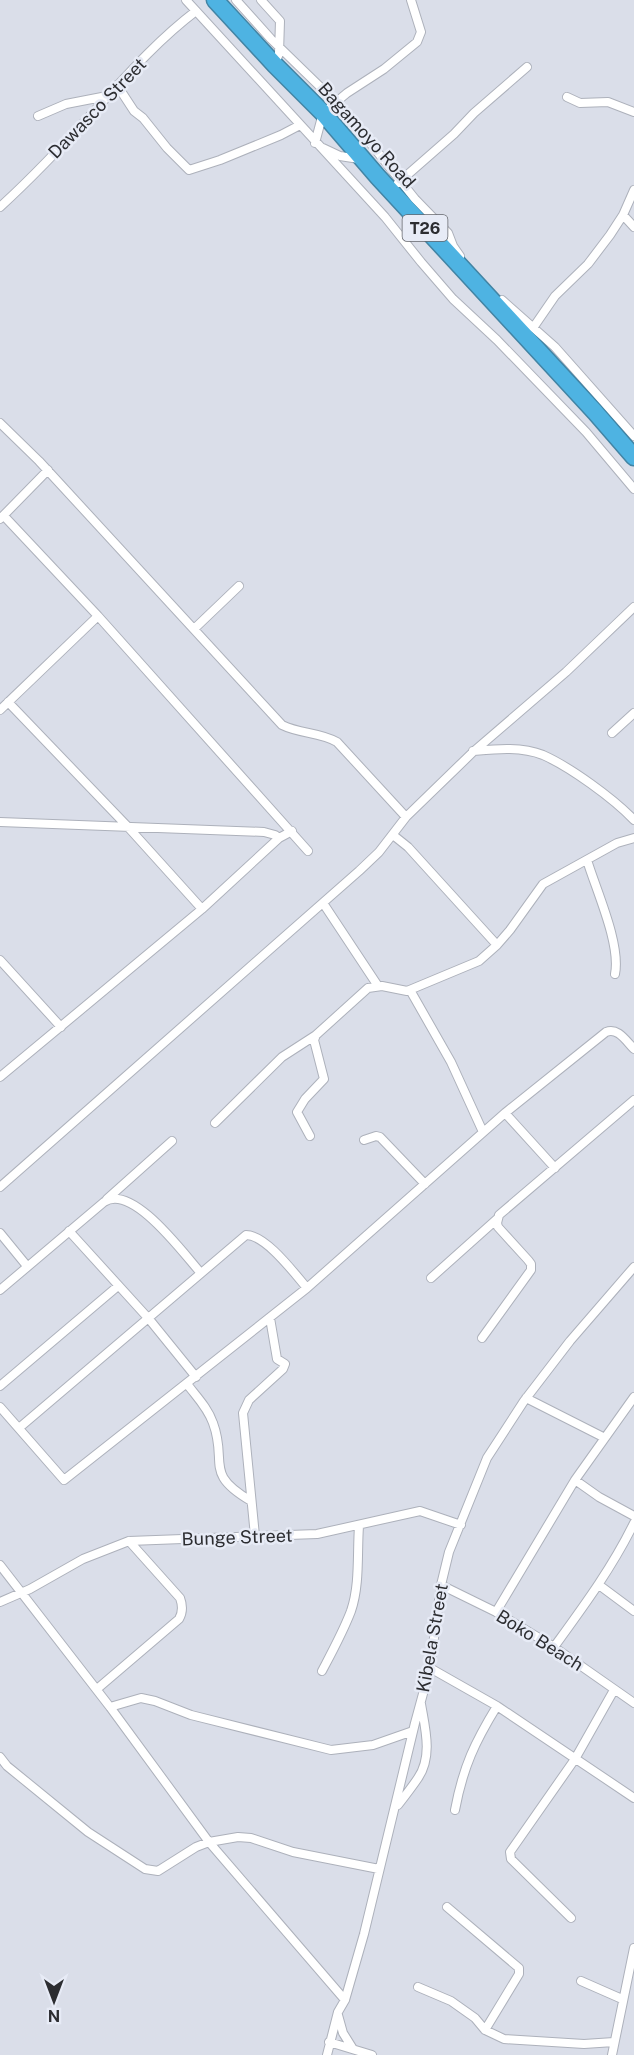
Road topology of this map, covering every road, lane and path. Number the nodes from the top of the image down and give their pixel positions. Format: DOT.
graph roads {
  1 [pos="186,0"];
  2 [pos="215,0"];
  3 [pos="236,0"];
  4 [pos="261,0"];
  5 [pos="411,0"];
  6 [pos="196,11"];
  7 [pos="279,47"];
  8 [pos="275,65"];
  9 [pos="527,67"];
  10 [pos="117,86"];
  11 [pos="108,96"];
  12 [pos="567,97"];
  13 [pos="330,108"];
  14 [pos="634,112"];
  15 [pos="38,116"];
  16 [pos="300,125"];
  17 [pos="317,144"];
  18 [pos="365,161"];
  19 [pos="396,185"];
  20 [pos="634,191"];
  21 [pos="0,207"];
  22 [pos="623,215"];
  23 [pos="634,227"];
  24 [pos="533,328"];
  25 [pos="0,423"];
  26 [pos="634,436"];
  27 [pos="634,457"];
  28 [pos="48,470"];
  29 [pos="634,489"];
  30 [pos="2,517"];
  31 [pos="239,586"];
  32 [pos="634,607"];
  33 [pos="98,616"];
  34 [pos="194,629"];
  35 [pos="9,702"];
  36 [pos="0,710"];
  37 [pos="634,713"];
  38 [pos="612,733"];
  39 [pos="473,752"];
  40 [pos="406,817"];
  41 [pos="634,820"];
  42 [pos="0,822"];
  43 [pos="128,827"];
  44 [pos="292,831"];
  45 [pos="393,835"];
  46 [pos="279,838"];
  47 [pos="634,838"];
  48 [pos="308,851"];
  49 [pos="586,860"];
  50 [pos="324,903"];
  51 [pos="202,909"];
  52 [pos="497,945"];
  53 [pos="0,960"];
  54 [pos="615,974"];
  55 [pos="378,986"];
  56 [pos="410,990"];
  57 [pos="61,1027"];
  58 [pos="316,1035"];
  59 [pos="634,1049"];
  60 [pos="0,1077"];
  61 [pos="634,1101"];
  62 [pos="505,1113"];
  63 [pos="214,1123"];
  64 [pos="483,1132"];
  65 [pos="310,1136"];
  66 [pos="363,1140"];
  67 [pos="172,1141"];
  68 [pos="555,1168"];
  69 [pos="425,1184"];
  70 [pos="0,1187"];
  71 [pos="104,1202"];
  72 [pos="497,1219"];
  73 [pos="69,1231"];
  74 [pos="0,1233"];
  75 [pos="27,1266"];
  76 [pos="634,1267"];
  77 [pos="200,1272"];
  78 [pos="431,1278"];
  79 [pos="118,1286"];
  80 [pos="308,1288"];
  81 [pos="0,1290"];
  82 [pos="270,1318"];
  83 [pos="149,1319"];
  84 [pos="482,1338"];
  85 [pos="196,1377"];
  86 [pos="187,1384"];
  87 [pos="0,1386"];
  88 [pos="634,1396"];
  89 [pos="526,1398"];
  90 [pos="0,1407"];
  91 [pos="19,1428"];
  92 [pos="605,1438"];
  93 [pos="575,1480"];
  94 [pos="251,1501"];
  95 [pos="634,1516"];
  96 [pos="634,1523"];
  97 [pos="461,1525"];
  98 [pos="359,1526"];
  99 [pos="255,1536"];
  100 [pos="129,1541"];
  101 [pos="0,1564"];
  102 [pos="599,1585"];
  103 [pos="441,1586"];
  104 [pos="21,1593"];
  105 [pos="0,1602"];
  106 [pos="634,1611"];
  107 [pos="496,1612"];
  108 [pos="555,1647"];
  109 [pos="430,1668"];
  110 [pos="321,1671"];
  111 [pos="97,1689"];
  112 [pos="614,1690"];
  113 [pos="421,1700"];
  114 [pos="634,1703"];
  115 [pos="497,1706"];
  116 [pos="110,1707"];
  117 [pos="413,1731"];
  118 [pos="0,1757"];
  119 [pos="575,1759"];
  120 [pos="634,1798"];
  121 [pos="395,1809"];
  122 [pos="456,1809"];
  123 [pos="209,1842"];
  124 [pos="379,1869"];
  125 [pos="447,1907"];
  126 [pos="571,1918"];
  127 [pos="634,1948"];
  128 [pos="581,1981"];
  129 [pos="418,1987"];
  130 [pos="622,1999"];
  131 [pos="345,2000"];
  132 [pos="338,2012"];
  133 [pos="485,2030"];
  134 [pos="329,2042"];
  135 [pos="614,2042"];
  136 [pos="353,2050"];
  137 [pos="327,2055"];
  138 [pos="372,2055"];
  139 [pos="612,2055"];
  1 -- 6 [label="street"];
  2 -- 8 [label="highway, Bagamoyo Road / T26"];
  3 -- 7 [label="street"];
  4 -- 7 [label="street"];
  5 -- 13 [label="street"];
  6 -- 10 [label="street, Dawasco Street"];
  6 -- 16 [label="street"];
  7 -- 8 [label="street"];
  7 -- 13 [label="street"];
  8 -- 13 [label="highway, Bagamoyo Road / T26"];
  9 -- 19 [label="street"];
  10 -- 11 [label="street, Dawasco Street"];
  10 -- 16 [label="street"];
  11 -- 15 [label="street"];
  11 -- 21 [label="street, Dawasco Street"];
  12 -- 14 [label="street"];
  13 -- 17 [label="street"];
  13 -- 18 [label="highway, Bagamoyo Road / T26"];
  13 -- 19 [label="street"];
  16 -- 17 [label="street"];
  17 -- 18 [label="street"];
  17 -- 29 [label="street"];
  18 -- 19 [label="highway, Bagamoyo Road / T26"];
  19 -- 24 [label="street"];
  19 -- 27 [label="highway, Bagamoyo Road / T26"];
  20 -- 22 [label="street"];
  22 -- 23 [label="street"];
  22 -- 24 [label="street"];
  24 -- 26 [label="street"];
  25 -- 28 [label="street"];
  28 -- 30 [label="street"];
  28 -- 34 [label="street"];
  30 -- 33 [label="street"];
  31 -- 34 [label="street"];
  32 -- 39 [label="street"];
  33 -- 35 [label="street"];
  33 -- 44 [label="street"];
  34 -- 40 [label="street"];
  35 -- 36 [label="street"];
  35 -- 43 [label="street"];
  37 -- 38 [label="street"];
  39 -- 40 [label="street"];
  39 -- 41 [label="street"];
  40 -- 45 [label="street"];
  42 -- 43 [label="street"];
  43 -- 46 [label="street"];
  43 -- 51 [label="street"];
  44 -- 46 [label="street"];
  44 -- 48 [label="street"];
  45 -- 50 [label="street"];
  45 -- 52 [label="street"];
  46 -- 51 [label="street"];
  47 -- 49 [label="street"];
  49 -- 52 [label="street"];
  49 -- 54 [label="street"];
  50 -- 55 [label="street"];
  50 -- 70 [label="street"];
  51 -- 57 [label="street"];
  52 -- 56 [label="street"];
  53 -- 57 [label="street"];
  55 -- 56 [label="street"];
  55 -- 58 [label="street"];
  56 -- 64 [label="street"];
  57 -- 60 [label="street"];
  58 -- 63 [label="street"];
  58 -- 65 [label="street"];
  59 -- 62 [label="street"];
  61 -- 68 [label="street"];
  62 -- 64 [label="street"];
  62 -- 68 [label="street"];
  64 -- 69 [label="street"];
  66 -- 69 [label="street"];
  67 -- 71 [label="street"];
  68 -- 72 [label="street"];
  69 -- 80 [label="street"];
  71 -- 73 [label="street"];
  71 -- 77 [label="street"];
  72 -- 78 [label="street"];
  72 -- 84 [label="street"];
  73 -- 75 [label="street"];
  73 -- 79 [label="street"];
  74 -- 75 [label="street"];
  75 -- 81 [label="street"];
  76 -- 89 [label="street, Kibela Street"];
  77 -- 80 [label="street"];
  77 -- 83 [label="street"];
  79 -- 83 [label="street"];
  79 -- 87 [label="street"];
  80 -- 82 [label="street"];
  82 -- 85 [label="street"];
  82 -- 94 [label="street"];
  83 -- 85 [label="street"];
  83 -- 91 [label="street"];
  85 -- 86 [label="street"];
  86 -- 91 [label="street"];
  86 -- 94 [label="street"];
  88 -- 92 [label="street"];
  89 -- 92 [label="street"];
  89 -- 97 [label="street, Kibela Street"];
  90 -- 91 [label="street"];
  92 -- 93 [label="street"];
  93 -- 95 [label="street"];
  93 -- 107 [label="street"];
  94 -- 99 [label="street"];
  96 -- 102 [label="street"];
  97 -- 98 [label="street, Bunge Street"];
  97 -- 103 [label="street, Kibela Street"];
  98 -- 99 [label="street, Bunge Street"];
  98 -- 110 [label="street"];
  99 -- 100 [label="street, Bunge Street"];
  100 -- 104 [label="street, Bunge Street"];
  100 -- 111 [label="street"];
  101 -- 104 [label="street"];
  102 -- 106 [label="street"];
  102 -- 108 [label="street"];
  103 -- 107 [label="street, Boko Beach"];
  103 -- 109 [label="street, Kibela Street"];
  104 -- 105 [label="street, Bunge Street"];
  104 -- 111 [label="street"];
  107 -- 108 [label="street, Boko Beach"];
  108 -- 112 [label="street, Boko Beach"];
  109 -- 113 [label="street, Kibela Street"];
  109 -- 115 [label="street"];
  111 -- 116 [label="street"];
  112 -- 114 [label="street, Boko Beach"];
  112 -- 119 [label="street"];
  113 -- 117 [label="street, Kibela Street"];
  113 -- 121 [label="street"];
  115 -- 119 [label="street"];
  115 -- 122 [label="street"];
  116 -- 117 [label="street"];
  116 -- 123 [label="street"];
  117 -- 121 [label="street, Kibela Street"];
  118 -- 123 [label="street"];
  119 -- 120 [label="street"];
  119 -- 126 [label="street"];
  121 -- 124 [label="street, Kibela Street"];
  123 -- 124 [label="street"];
  123 -- 131 [label="street"];
  124 -- 131 [label="street, Kibela Street"];
  125 -- 133 [label="street"];
  127 -- 130 [label="street"];
  128 -- 130 [label="street"];
  129 -- 133 [label="street"];
  130 -- 135 [label="street"];
  131 -- 132 [label="street, Kibela Street"];
  132 -- 134 [label="street, Kibela Street"];
  132 -- 136 [label="street"];
  133 -- 135 [label="street"];
  134 -- 136 [label="street"];
  134 -- 137 [label="street, Kibela Street"];
  135 -- 139 [label="street"];
  136 -- 138 [label="street"];
}
